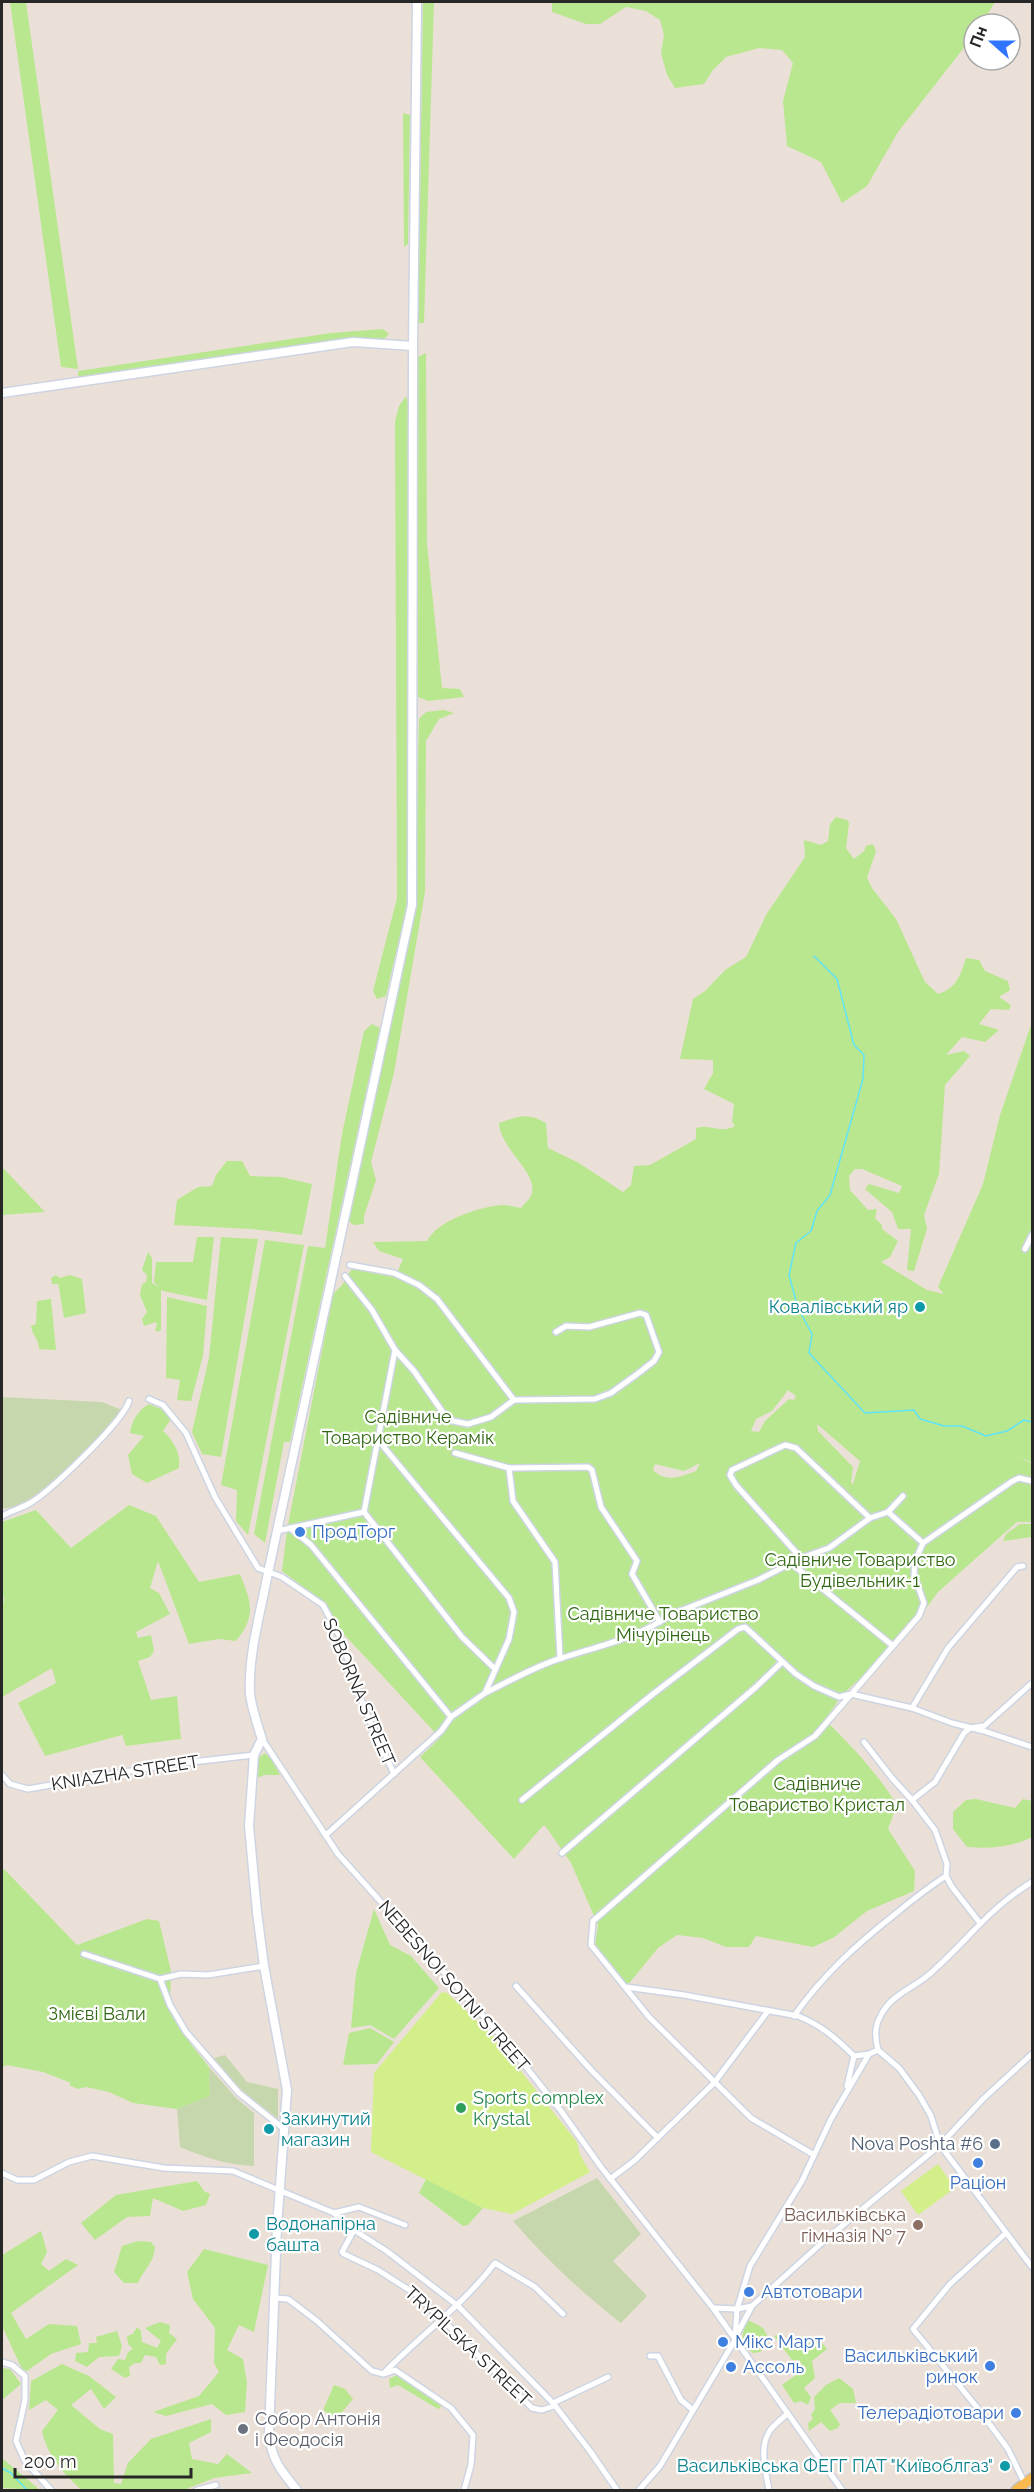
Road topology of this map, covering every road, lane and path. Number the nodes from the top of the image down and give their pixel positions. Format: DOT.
graph roads {
  1 [pos="417,2"];
  2 [pos="413,346"];
  3 [pos="2,393"];
  4 [pos="1032,1235"];
  5 [pos="1026,1249"];
  6 [pos="350,1264"];
  7 [pos="345,1276"];
  8 [pos="556,1332"];
  9 [pos="395,1350"];
  10 [pos="149,1400"];
  11 [pos="514,1400"];
  12 [pos="129,1401"];
  13 [pos="378,1440"];
  14 [pos="455,1453"];
  15 [pos="509,1468"];
  16 [pos="1032,1481"];
  17 [pos="903,1497"];
  18 [pos="364,1512"];
  19 [pos="888,1512"];
  20 [pos="2,1516"];
  21 [pos="870,1518"];
  22 [pos="290,1528"];
  23 [pos="277,1531"];
  24 [pos="923,1544"];
  25 [pos="801,1558"];
  26 [pos="792,1564"];
  27 [pos="1023,1566"];
  28 [pos="268,1573"];
  29 [pos="660,1622"];
  30 [pos="892,1645"];
  31 [pos="560,1658"];
  32 [pos="782,1662"];
  33 [pos="495,1669"];
  34 [pos="1032,1683"];
  35 [pos="485,1693"];
  36 [pos="851,1694"];
  37 [pos="912,1708"];
  38 [pos="451,1717"];
  39 [pos="970,1728"];
  40 [pos="262,1739"];
  41 [pos="864,1742"];
  42 [pos="1032,1748"];
  43 [pos="254,1755"];
  44 [pos="394,1774"];
  45 [pos="2,1775"];
  46 [pos="2,1784"];
  47 [pos="10,1784"];
  48 [pos="522,1800"];
  49 [pos="912,1800"];
  50 [pos="326,1835"];
  51 [pos="562,1854"];
  52 [pos="946,1876"];
  53 [pos="1032,1882"];
  54 [pos="980,1923"];
  55 [pos="84,1954"];
  56 [pos="264,1966"];
  57 [pos="160,1979"];
  58 [pos="516,1986"];
  59 [pos="626,1987"];
  60 [pos="768,2011"];
  61 [pos="794,2016"];
  62 [pos="878,2050"];
  63 [pos="869,2054"];
  64 [pos="1032,2054"];
  65 [pos="854,2056"];
  66 [pos="714,2083"];
  67 [pos="846,2091"];
  68 [pos="284,2129"];
  69 [pos="658,2138"];
  70 [pos="940,2145"];
  71 [pos="814,2155"];
  72 [pos="2,2173"];
  73 [pos="610,2179"];
  74 [pos="280,2189"];
  75 [pos="334,2213"];
  76 [pos="405,2225"];
  77 [pos="354,2230"];
  78 [pos="1006,2233"];
  79 [pos="1032,2267"];
  80 [pos="275,2298"];
  81 [pos="458,2305"];
  82 [pos="752,2306"];
  83 [pos="712,2308"];
  84 [pos="737,2309"];
  85 [pos="562,2314"];
  86 [pos="443,2319"];
  87 [pos="735,2340"];
  88 [pos="650,2356"];
  89 [pos="2,2362"];
  90 [pos="384,2374"];
  91 [pos="608,2377"];
  92 [pos="554,2404"];
  93 [pos="693,2410"];
  94 [pos="787,2414"];
  95 [pos="1029,2481"];
  96 [pos="216,2485"];
  97 [pos="51,2490"];
  98 [pos="197,2490"];
  99 [pos="297,2490"];
  100 [pos="464,2490"];
  101 [pos="617,2490"];
  102 [pos="639,2490"];
  103 [pos="769,2490"];
  104 [pos="842,2490"];
  105 [pos="1016,2490"];
  1 -- 2 [label="main road"];
  2 -- 3 [label="main road"];
  2 -- 23 [label="main road"];
  4 -- 5 [label="street"];
  6 -- 11 [label="street"];
  7 -- 9 [label="street"];
  8 -- 11 [label="street"];
  9 -- 11 [label="street"];
  9 -- 13 [label="street"];
  10 -- 28 [label="street, SOBORNA STREET"];
  12 -- 20 [label="street"];
  13 -- 18 [label="street"];
  13 -- 33 [label="street"];
  14 -- 15 [label="street"];
  15 -- 29 [label="street"];
  15 -- 31 [label="street"];
  16 -- 24 [label="street"];
  17 -- 19 [label="street"];
  18 -- 22 [label="street"];
  18 -- 33 [label="street"];
  19 -- 21 [label="street"];
  19 -- 24 [label="street"];
  21 -- 25 [label="street"];
  21 -- 25 [label="street"];
  22 -- 23 [label="street"];
  22 -- 38 [label="street"];
  23 -- 28 [label="main road"];
  24 -- 30 [label="street"];
  25 -- 26 [label="street"];
  26 -- 29 [label="street"];
  26 -- 30 [label="street"];
  27 -- 37 [label="street"];
  28 -- 40 [label="main road"];
  28 -- 44 [label="street, SOBORNA STREET"];
  29 -- 31 [label="street"];
  30 -- 36 [label="street"];
  31 -- 35 [label="street"];
  32 -- 36 [label="street"];
  32 -- 48 [label="street"];
  32 -- 51 [label="street"];
  33 -- 35 [label="street"];
  34 -- 39 [label="street"];
  35 -- 38 [label="street"];
  36 -- 37 [label="street"];
  36 -- 59 [label="street"];
  37 -- 39 [label="street"];
  38 -- 44 [label="street"];
  39 -- 42 [label="street"];
  39 -- 49 [label="street"];
  40 -- 43 [label="main road"];
  40 -- 50 [label="street, NEBESNOI SOTNI STREET"];
  41 -- 49 [label="street"];
  43 -- 47 [label="street, KNIAZHA STREET"];
  43 -- 56 [label="main road"];
  44 -- 50 [label="street"];
  45 -- 47 [label="street"];
  46 -- 47 [label="street, KNIAZHA STREET"];
  49 -- 52 [label="street"];
  50 -- 73 [label="street, NEBESNOI SOTNI STREET"];
  52 -- 54 [label="street"];
  52 -- 61 [label="street"];
  53 -- 54 [label="street"];
  54 -- 62 [label="street"];
  55 -- 57 [label="street"];
  56 -- 57 [label="street"];
  56 -- 68 [label="main road"];
  57 -- 68 [label="street"];
  58 -- 69 [label="street"];
  59 -- 60 [label="street"];
  59 -- 66 [label="street"];
  60 -- 61 [label="street"];
  60 -- 66 [label="street"];
  61 -- 65 [label="street"];
  62 -- 63 [label="street"];
  62 -- 70 [label="street"];
  63 -- 65 [label="street"];
  63 -- 67 [label="street"];
  64 -- 70 [label="street"];
  65 -- 67 [label="street"];
  66 -- 69 [label="street"];
  66 -- 71 [label="street"];
  67 -- 71 [label="street"];
  68 -- 74 [label="main road"];
  69 -- 73 [label="street"];
  70 -- 78 [label="street"];
  70 -- 82 [label="street"];
  71 -- 84 [label="street"];
  72 -- 74 [label="street, TRYPILSKA STREET"];
  73 -- 83 [label="street, NEBESNOI SOTNI STREET"];
  74 -- 75 [label="street, TRYPILSKA STREET"];
  74 -- 80 [label="main road"];
  75 -- 76 [label="street"];
  75 -- 77 [label="street, TRYPILSKA STREET"];
  77 -- 81 [label="street, TRYPILSKA STREET"];
  77 -- 86 [label="street, TRYPILSKA STREET"];
  78 -- 79 [label="street"];
  78 -- 95 [label="street"];
  80 -- 90 [label="street"];
  80 -- 99 [label="main road"];
  81 -- 85 [label="street"];
  81 -- 86 [label="street"];
  81 -- 92 [label="street, TRYPILSKA STREET"];
  82 -- 84 [label="street"];
  82 -- 87 [label="street"];
  83 -- 84 [label="street"];
  83 -- 87 [label="street, NEBESNOI SOTNI STREET"];
  84 -- 87 [label="street"];
  86 -- 90 [label="street"];
  86 -- 92 [label="street, TRYPILSKA STREET"];
  87 -- 93 [label="street"];
  87 -- 94 [label="street, NEBESNOI SOTNI STREET"];
  88 -- 93 [label="street"];
  89 -- 97 [label="street"];
  90 -- 100 [label="street"];
  91 -- 92 [label="street, TRYPILSKA STREET"];
  92 -- 101 [label="street, TRYPILSKA STREET"];
  93 -- 102 [label="street"];
  94 -- 103 [label="street"];
  94 -- 104 [label="street, NEBESNOI SOTNI STREET"];
  95 -- 105 [label="main road"];
  96 -- 98 [label="street"];
}
